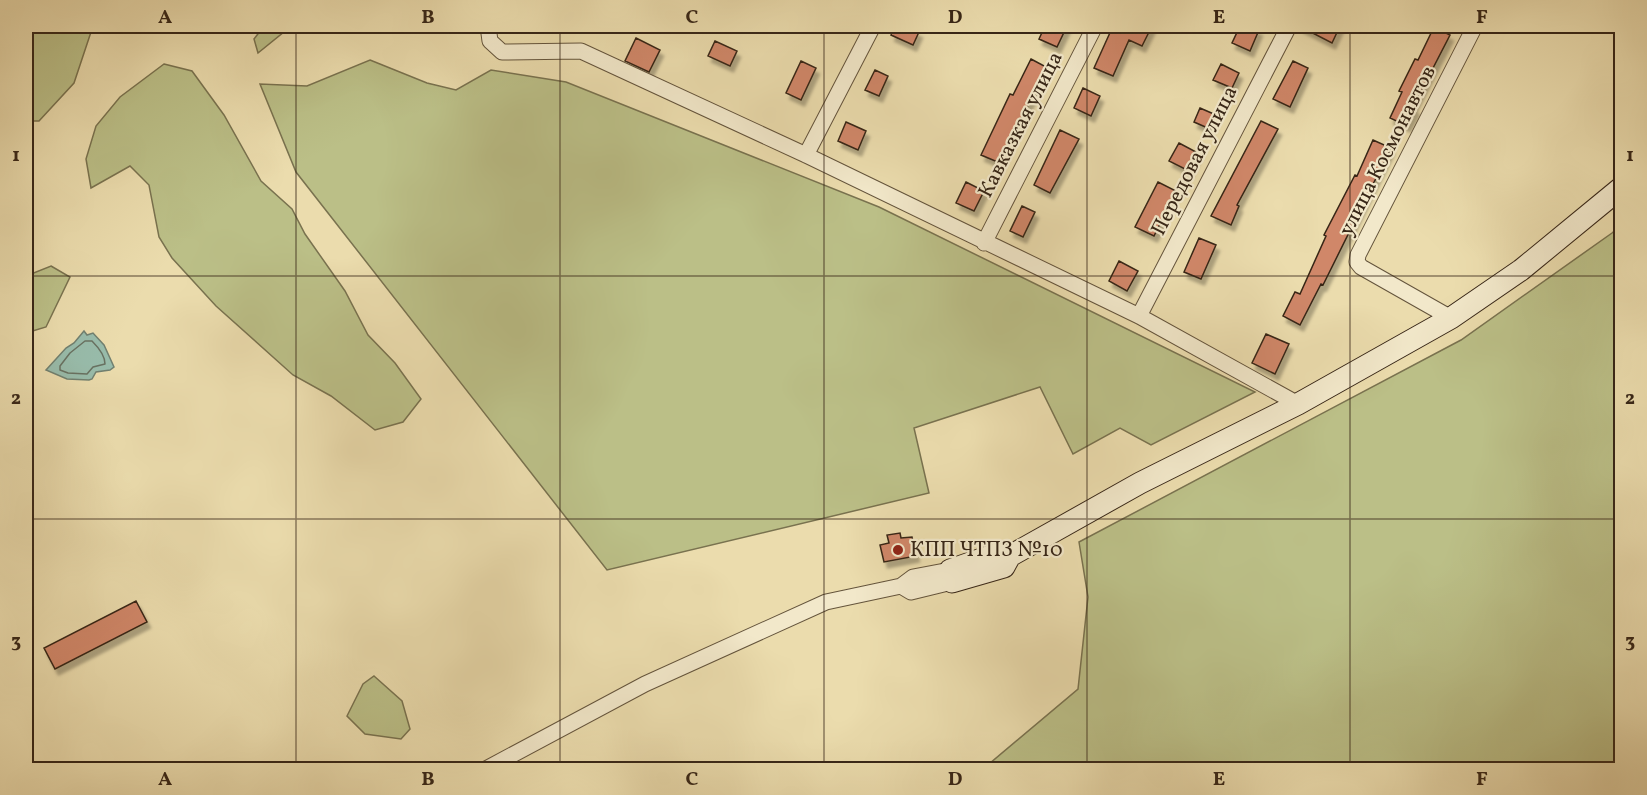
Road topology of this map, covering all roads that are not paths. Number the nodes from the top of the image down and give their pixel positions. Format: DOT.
graph roads {
  1 [pos="488,26"];
  2 [pos="873,26"];
  3 [pos="1095,26"];
  4 [pos="1289,26"];
  5 [pos="1475,26"];
  6 [pos="806,156"];
  7 [pos="1622,187"];
  8 [pos="984,243"];
  9 [pos="1139,316"];
  10 [pos="1451,318"];
  11 [pos="1298,404"];
  12 [pos="951,576"];
  13 [pos="484,770"];
  1 -- 6 [label="street"];
  2 -- 6 [label="street"];
  3 -- 8 [label="street, Кавказкая улица"];
  4 -- 9 [label="street, Передовая улица"];
  5 -- 10 [label="street, улица Космонавтов"];
  6 -- 8 [label="street"];
  7 -- 10 [label="street"];
  8 -- 9 [label="street"];
  9 -- 11 [label="street"];
  10 -- 11 [label="street"];
  11 -- 12 [label="street"];
  12 -- 13 [label="street"];
}
